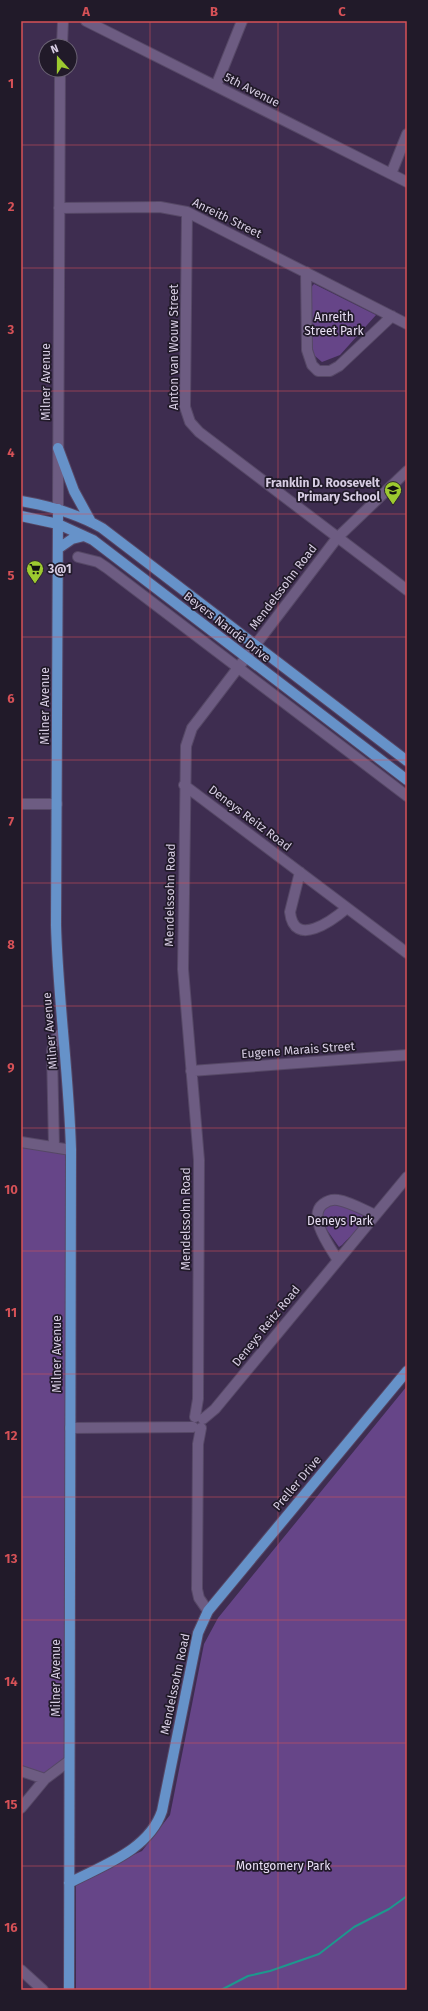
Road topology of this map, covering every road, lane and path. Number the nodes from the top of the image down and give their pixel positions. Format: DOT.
graph roads {
  1 [pos="56,21"];
  2 [pos="63,21"];
  3 [pos="86,21"];
  4 [pos="242,21"];
  5 [pos="57,38"];
  6 [pos="62,38"];
  7 [pos="60,78"];
  8 [pos="216,86"];
  9 [pos="407,134"];
  10 [pos="391,174"];
  11 [pos="407,182"];
  12 [pos="59,208"];
  13 [pos="187,212"];
  14 [pos="306,272"];
  15 [pos="392,316"];
  16 [pos="407,324"];
  17 [pos="58,448"];
  18 [pos="407,470"];
  19 [pos="21,501"];
  20 [pos="58,509"];
  21 [pos="21,516"];
  22 [pos="91,522"];
  23 [pos="58,524"];
  24 [pos="84,536"];
  25 [pos="337,538"];
  26 [pos="59,548"];
  27 [pos="78,557"];
  28 [pos="407,590"];
  29 [pos="255,645"];
  30 [pos="245,658"];
  31 [pos="238,668"];
  32 [pos="407,761"];
  33 [pos="407,780"];
  34 [pos="184,785"];
  35 [pos="407,796"];
  36 [pos="21,804"];
  37 [pos="57,804"];
  38 [pos="300,872"];
  39 [pos="347,908"];
  40 [pos="407,953"];
  41 [pos="63,1032"];
  42 [pos="407,1055"];
  43 [pos="191,1071"];
  44 [pos="21,1142"];
  45 [pos="54,1147"];
  46 [pos="71,1150"];
  47 [pos="407,1177"];
  48 [pos="375,1215"];
  49 [pos="337,1260"];
  50 [pos="407,1371"];
  51 [pos="198,1423"];
  52 [pos="70,1428"];
  53 [pos="208,1611"];
  54 [pos="69,1761"];
  55 [pos="21,1771"];
  56 [pos="45,1779"];
  57 [pos="21,1808"];
  58 [pos="69,1883"];
  59 [pos="21,1970"];
  60 [pos="43,1990"];
  61 [pos="69,1990"];
  1 -- 5 [label="street"];
  2 -- 6 [label="street"];
  3 -- 8 [label="street, 5th Avenue"];
  4 -- 8 [label="street"];
  7 -- 12 [label="street, Milner Avenue"];
  8 -- 10 [label="street, 5th Avenue"];
  9 -- 10 [label="street"];
  10 -- 11 [label="street, 5th Avenue"];
  12 -- 13 [label="street, Anreith Street"];
  12 -- 17 [label="street, Milner Avenue"];
  13 -- 14 [label="street, Anreith Street"];
  13 -- 25 [label="street, Anton van Wouw Street"];
  14 -- 15 [label="street, Anreith Street"];
  14 -- 15 [label="street"];
  15 -- 16 [label="street, Anreith Street"];
  17 -- 20 [label="street, Milner Avenue"];
  17 -- 22 [label="main road"];
  18 -- 25 [label="street, Mendelssohn Road"];
  19 -- 20 [label="main road, Beyers Naudé Drive"];
  20 -- 22 [label="main road, Beyers Naudé Drive"];
  20 -- 23 [label="main road, Milner Avenue"];
  21 -- 23 [label="main road, Beyers Naudé Drive"];
  22 -- 29 [label="main road, Beyers Naudé Drive"];
  23 -- 24 [label="main road, Beyers Naudé Drive"];
  23 -- 26 [label="main road, Milner Avenue"];
  24 -- 26 [label="main road"];
  24 -- 30 [label="main road, Beyers Naudé Drive"];
  25 -- 28 [label="street, Anton van Wouw Street"];
  25 -- 29 [label="street, Mendelssohn Road"];
  26 -- 37 [label="main road, Milner Avenue"];
  27 -- 31 [label="street, Beyers Naudé Drive"];
  29 -- 30 [label="street, Mendelssohn Road"];
  29 -- 32 [label="main road, Beyers Naudé Drive"];
  30 -- 31 [label="street, Mendelssohn Road"];
  30 -- 33 [label="main road, Beyers Naudé Drive"];
  31 -- 34 [label="street, Mendelssohn Road"];
  31 -- 35 [label="street, Beyers Naudé Drive"];
  34 -- 38 [label="street, Deneys Reitz Road"];
  34 -- 43 [label="street, Mendelssohn Road"];
  36 -- 37 [label="street"];
  37 -- 41 [label="main road, Milner Avenue"];
  38 -- 39 [label="street, Deneys Reitz Road"];
  38 -- 39 [label="street"];
  39 -- 40 [label="street, Deneys Reitz Road"];
  41 -- 45 [label="street"];
  41 -- 46 [label="main road, Milner Avenue"];
  42 -- 43 [label="street, Eugene Marais Street"];
  43 -- 51 [label="street, Mendelssohn Road"];
  44 -- 45 [label="street"];
  45 -- 46 [label="street"];
  46 -- 52 [label="main road, Milner Avenue"];
  47 -- 48 [label="street, Deneys Reitz Road"];
  48 -- 49 [label="street, Deneys Reitz Road"];
  48 -- 49 [label="street"];
  49 -- 51 [label="street, Deneys Reitz Road"];
  50 -- 53 [label="main road, Preller Drive"];
  51 -- 52 [label="street"];
  51 -- 53 [label="street, Mendelssohn Road"];
  52 -- 54 [label="main road, Milner Avenue"];
  53 -- 58 [label="main road, Mendelssohn Road"];
  54 -- 56 [label="street"];
  54 -- 58 [label="main road, Milner Avenue"];
  55 -- 56 [label="street"];
  56 -- 57 [label="street"];
  58 -- 61 [label="main road, Milner Avenue"];
  59 -- 60 [label="street"];
}
